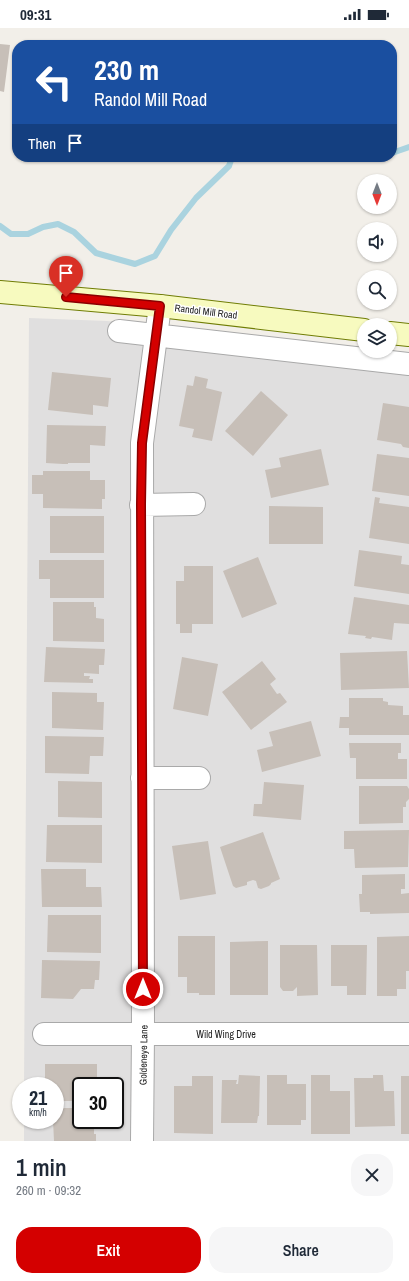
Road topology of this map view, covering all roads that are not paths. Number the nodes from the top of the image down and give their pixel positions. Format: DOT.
graph roads {
  1 [pos="0,292"];
  2 [pos="160,306"];
  3 [pos="357,329"];
  4 [pos="119,331"];
  5 [pos="397,334"];
  6 [pos="156,335"];
  7 [pos="409,335"];
  8 [pos="409,364"];
  9 [pos="141,504"];
  10 [pos="194,504"];
  11 [pos="142,778"];
  12 [pos="198,778"];
  13 [pos="44,1034"];
  14 [pos="143,1034"];
  15 [pos="409,1034"];
  16 [pos="142,1141"];
  1 -- 2 [label="main road, Randol Mill Road"];
  2 -- 3 [label="main road, Randol Mill Road"];
  2 -- 6 [label="street, Goldeneye Lane"];
  4 -- 6 [label="street"];
  5 -- 7 [label="main road"];
  6 -- 8 [label="street"];
  6 -- 9 [label="street, Goldeneye Lane"];
  9 -- 10 [label="street"];
  9 -- 11 [label="street, Goldeneye Lane"];
  11 -- 12 [label="street"];
  11 -- 14 [label="street, Goldeneye Lane"];
  13 -- 14 [label="street, Wild Wing Drive"];
  14 -- 15 [label="street, Wild Wing Drive"];
  14 -- 16 [label="street, Goldeneye Lane"];
}
